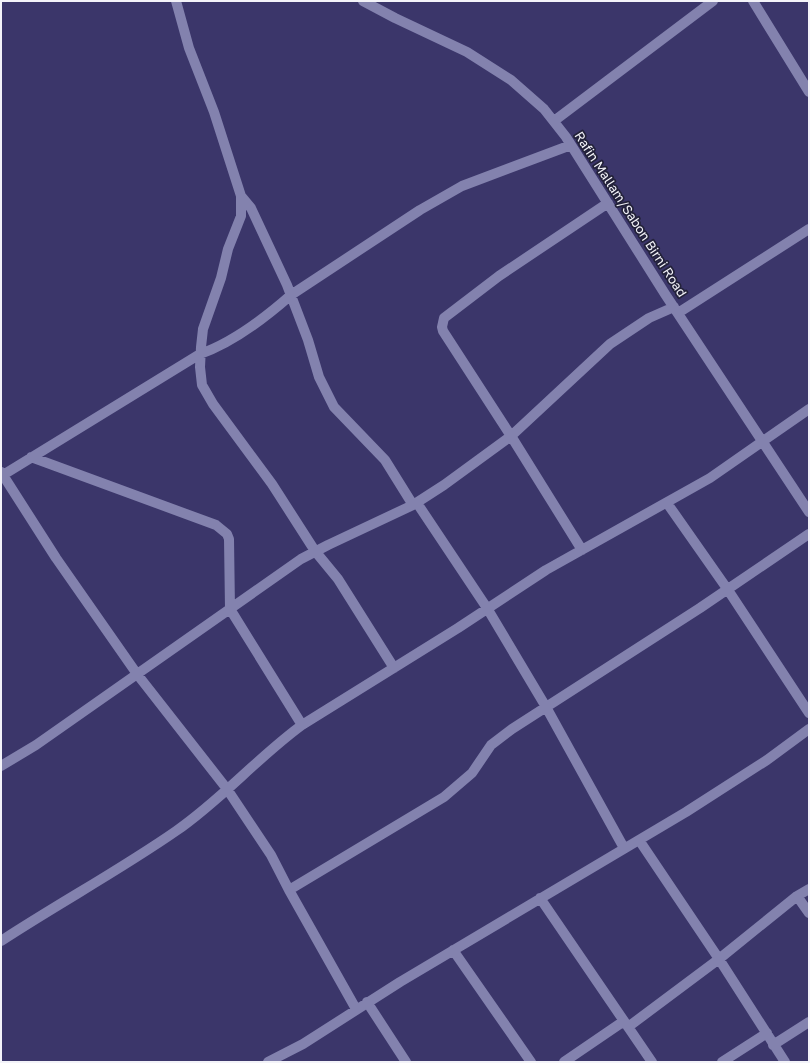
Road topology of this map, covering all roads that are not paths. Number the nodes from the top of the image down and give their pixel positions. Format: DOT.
graph roads {
  1 [pos="176,1"];
  2 [pos="363,1"];
  3 [pos="713,1"];
  4 [pos="753,1"];
  5 [pos="809,92"];
  6 [pos="554,121"];
  7 [pos="571,145"];
  8 [pos="241,196"];
  9 [pos="608,203"];
  10 [pos="809,229"];
  11 [pos="291,295"];
  12 [pos="676,310"];
  13 [pos="200,354"];
  14 [pos="809,409"];
  15 [pos="511,436"];
  16 [pos="763,441"];
  17 [pos="31,457"];
  18 [pos="2,473"];
  19 [pos="667,503"];
  20 [pos="415,504"];
  21 [pos="809,512"];
  22 [pos="809,534"];
  23 [pos="582,550"];
  24 [pos="315,552"];
  25 [pos="728,590"];
  26 [pos="487,608"];
  27 [pos="230,609"];
  28 [pos="394,668"];
  29 [pos="137,674"];
  30 [pos="546,707"];
  31 [pos="809,713"];
  32 [pos="302,725"];
  33 [pos="809,730"];
  34 [pos="1,766"];
  35 [pos="228,789"];
  36 [pos="639,840"];
  37 [pos="624,848"];
  38 [pos="809,889"];
  39 [pos="289,890"];
  40 [pos="797,896"];
  41 [pos="540,898"];
  42 [pos="809,913"];
  43 [pos="1,941"];
  44 [pos="453,950"];
  45 [pos="719,959"];
  46 [pos="367,1002"];
  47 [pos="356,1009"];
  48 [pos="809,1022"];
  49 [pos="626,1024"];
  50 [pos="767,1033"];
  51 [pos="774,1045"];
  52 [pos="268,1062"];
  53 [pos="406,1062"];
  54 [pos="531,1062"];
  55 [pos="564,1062"];
  56 [pos="652,1062"];
  57 [pos="722,1062"];
  58 [pos="784,1062"];
  1 -- 8 [label="street"];
  2 -- 6 [label="street, Rafin Mallam/Sabon Birni Road"];
  3 -- 6 [label="street"];
  4 -- 5 [label="street"];
  6 -- 7 [label="street, Rafin Mallam/Sabon Birni Road"];
  7 -- 9 [label="street, Rafin Mallam/Sabon Birni Road"];
  7 -- 11 [label="street"];
  8 -- 11 [label="street"];
  8 -- 13 [label="street"];
  9 -- 12 [label="street, Rafin Mallam/Sabon Birni Road"];
  9 -- 15 [label="street"];
  10 -- 12 [label="street"];
  11 -- 13 [label="street"];
  11 -- 20 [label="street"];
  12 -- 15 [label="street"];
  12 -- 16 [label="street, Rafin Mallam/Sabon Birni Road"];
  13 -- 17 [label="street"];
  13 -- 24 [label="street"];
  14 -- 16 [label="street"];
  15 -- 20 [label="street"];
  15 -- 23 [label="street"];
  16 -- 19 [label="street"];
  16 -- 21 [label="street, Rafin Mallam/Sabon Birni Road"];
  17 -- 18 [label="street"];
  17 -- 27 [label="street"];
  18 -- 29 [label="street"];
  19 -- 23 [label="street"];
  19 -- 25 [label="street"];
  20 -- 24 [label="street"];
  20 -- 26 [label="street"];
  22 -- 25 [label="street"];
  23 -- 26 [label="street"];
  24 -- 27 [label="street"];
  24 -- 28 [label="street"];
  25 -- 30 [label="street"];
  25 -- 31 [label="street"];
  26 -- 28 [label="street"];
  26 -- 30 [label="street"];
  27 -- 29 [label="street"];
  27 -- 32 [label="street"];
  28 -- 32 [label="street"];
  29 -- 34 [label="street"];
  29 -- 35 [label="street"];
  30 -- 37 [label="street"];
  30 -- 39 [label="street"];
  32 -- 35 [label="street"];
  33 -- 36 [label="street"];
  35 -- 39 [label="street"];
  35 -- 43 [label="street"];
  36 -- 37 [label="street"];
  36 -- 45 [label="street"];
  37 -- 41 [label="street"];
  38 -- 40 [label="street"];
  39 -- 47 [label="street"];
  40 -- 42 [label="street"];
  40 -- 45 [label="street"];
  41 -- 44 [label="street"];
  41 -- 49 [label="street"];
  44 -- 46 [label="street"];
  44 -- 54 [label="street"];
  45 -- 49 [label="street"];
  45 -- 50 [label="street"];
  46 -- 47 [label="street"];
  46 -- 53 [label="street"];
  47 -- 52 [label="street"];
  48 -- 51 [label="street"];
  49 -- 55 [label="street"];
  49 -- 56 [label="street"];
  50 -- 51 [label="street"];
  50 -- 57 [label="street"];
  51 -- 58 [label="street"];
}
